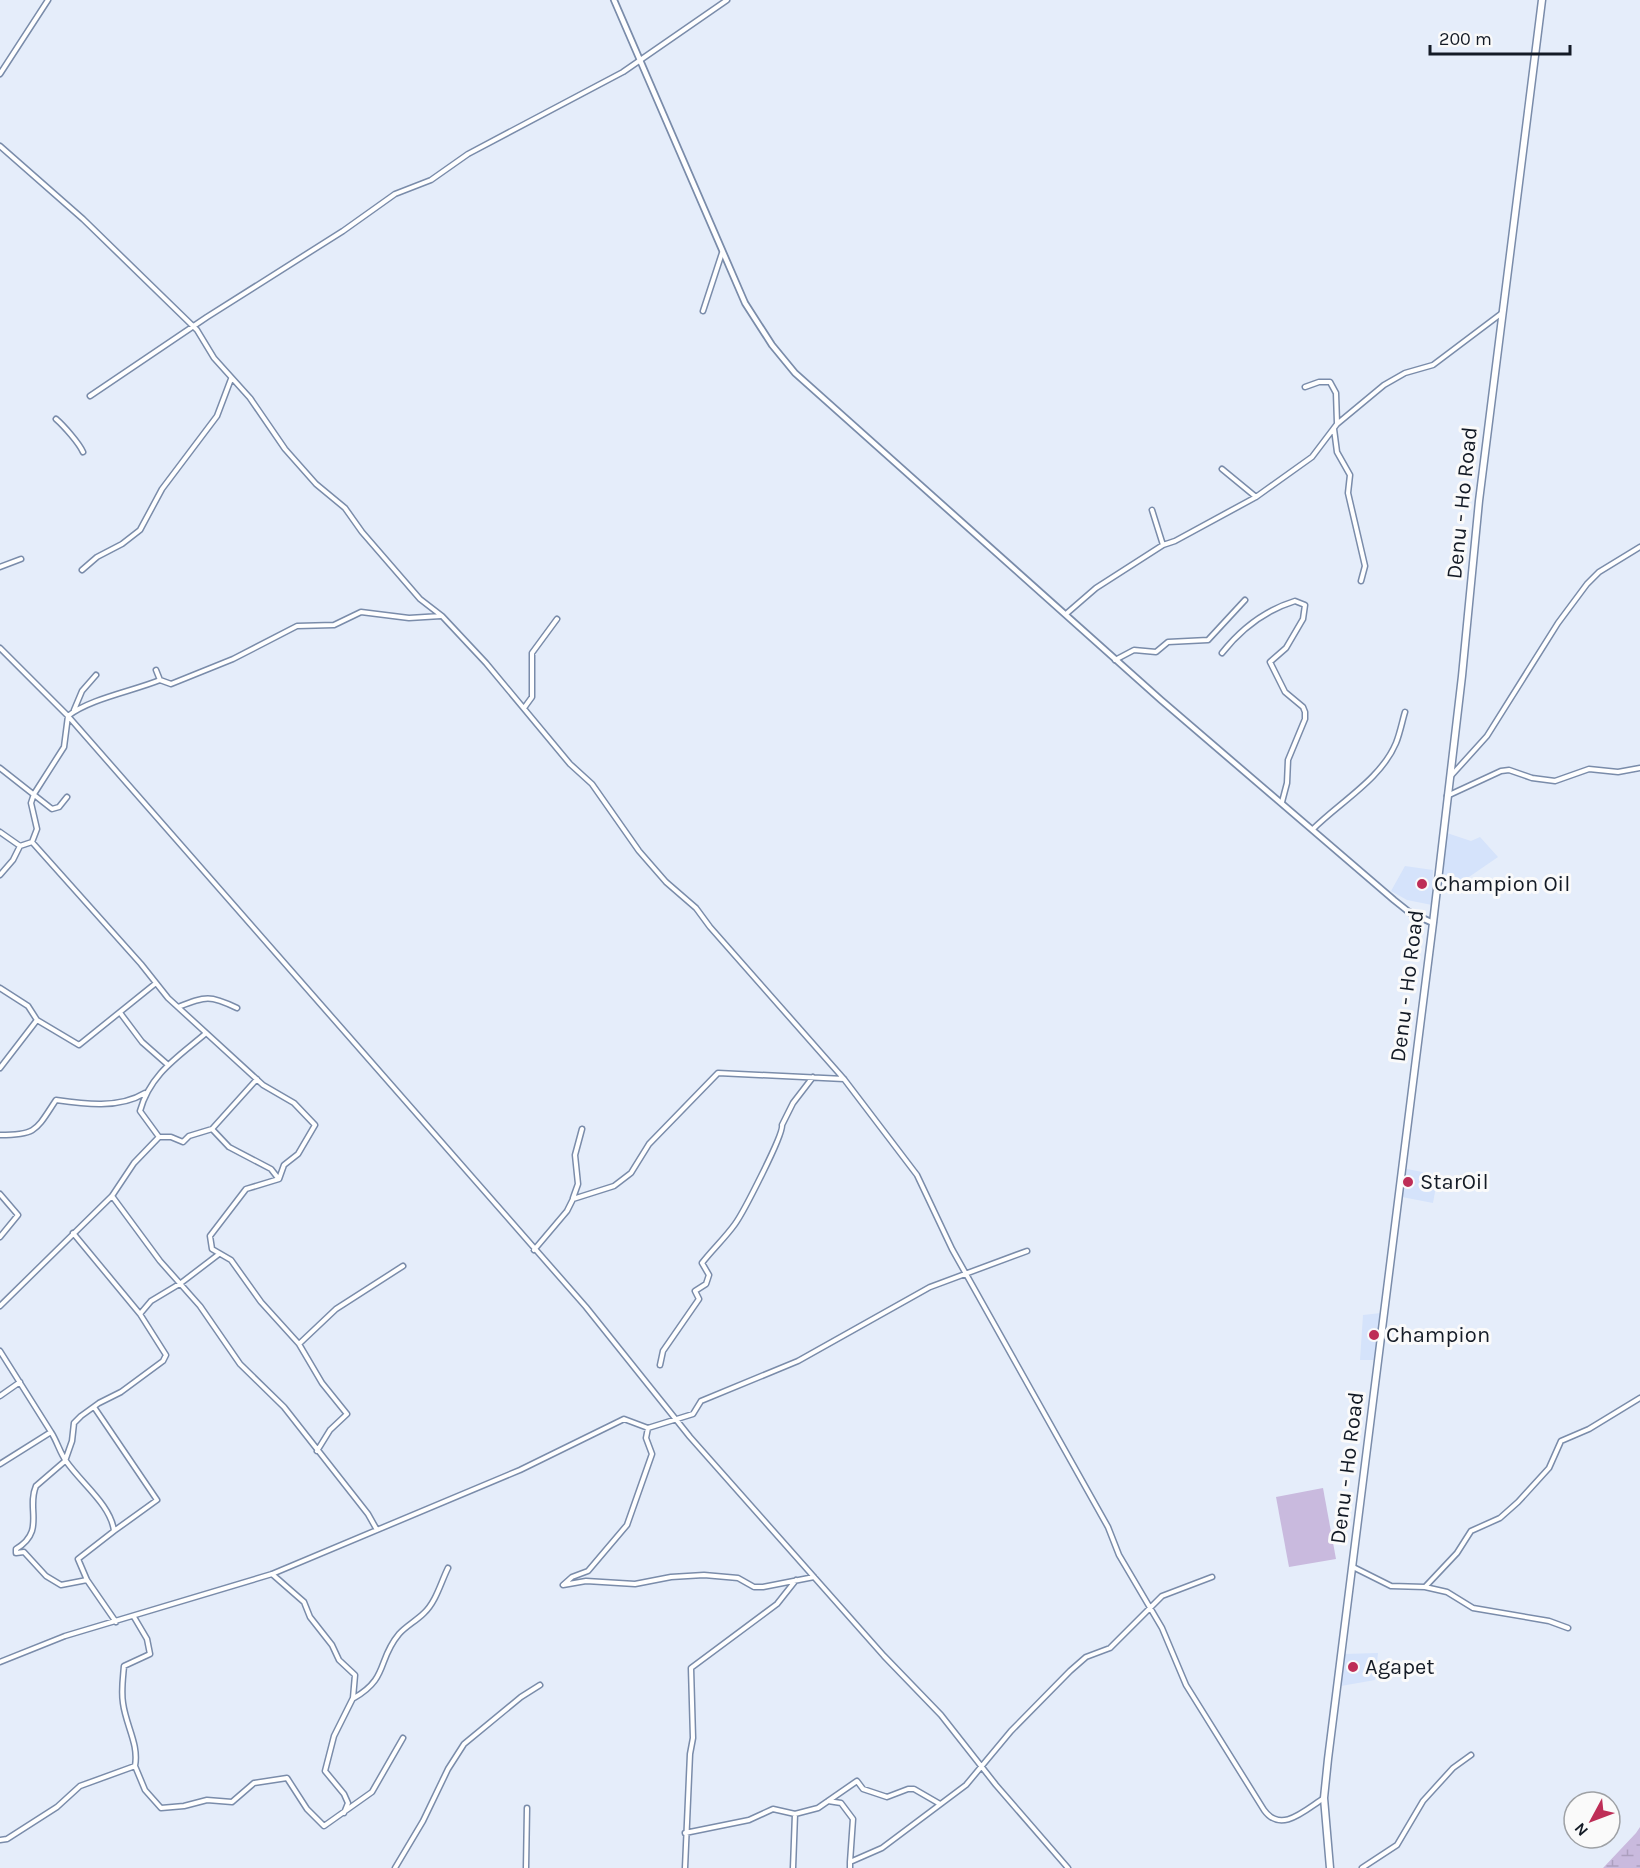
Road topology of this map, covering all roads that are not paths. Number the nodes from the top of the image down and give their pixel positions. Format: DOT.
graph roads {
  1 [pos="48,0"];
  2 [pos="614,0"];
  3 [pos="727,0"];
  4 [pos="1542,0"];
  5 [pos="639,60"];
  6 [pos="0,74"];
  7 [pos="0,146"];
  8 [pos="722,253"];
  9 [pos="703,311"];
  10 [pos="1503,312"];
  11 [pos="193,327"];
  12 [pos="231,379"];
  13 [pos="1305,387"];
  14 [pos="90,396"];
  15 [pos="56,419"];
  16 [pos="1336,426"];
  17 [pos="83,452"];
  18 [pos="1222,469"];
  19 [pos="1256,497"];
  20 [pos="1152,510"];
  21 [pos="1163,545"];
  22 [pos="1640,547"];
  23 [pos="21,559"];
  24 [pos="0,567"];
  25 [pos="82,570"];
  26 [pos="1361,581"];
  27 [pos="1245,600"];
  28 [pos="1066,614"];
  29 [pos="442,616"];
  30 [pos="557,619"];
  31 [pos="0,648"];
  32 [pos="1222,653"];
  33 [pos="1115,660"];
  34 [pos="156,670"];
  35 [pos="96,675"];
  36 [pos="160,680"];
  37 [pos="524,708"];
  38 [pos="74,711"];
  39 [pos="1405,712"];
  40 [pos="68,716"];
  41 [pos="0,768"];
  42 [pos="1640,768"];
  43 [pos="1449,778"];
  44 [pos="34,794"];
  45 [pos="1447,796"];
  46 [pos="67,797"];
  47 [pos="1282,802"];
  48 [pos="1313,829"];
  49 [pos="0,832"];
  50 [pos="32,842"];
  51 [pos="20,846"];
  52 [pos="0,875"];
  53 [pos="1433,923"];
  54 [pos="156,982"];
  55 [pos="0,988"];
  56 [pos="178,1007"];
  57 [pos="237,1008"];
  58 [pos="120,1014"];
  59 [pos="37,1020"];
  60 [pos="206,1034"];
  61 [pos="167,1064"];
  62 [pos="0,1068"];
  63 [pos="813,1077"];
  64 [pos="257,1079"];
  65 [pos="844,1079"];
  66 [pos="145,1093"];
  67 [pos="212,1129"];
  68 [pos="582,1129"];
  69 [pos="0,1135"];
  70 [pos="159,1137"];
  71 [pos="279,1179"];
  72 [pos="0,1194"];
  73 [pos="112,1196"];
  74 [pos="573,1198"];
  75 [pos="73,1233"];
  76 [pos="0,1237"];
  77 [pos="534,1250"];
  78 [pos="1027,1251"];
  79 [pos="219,1254"];
  80 [pos="403,1266"];
  81 [pos="966,1274"];
  82 [pos="181,1283"];
  83 [pos="0,1306"];
  84 [pos="140,1314"];
  85 [pos="299,1344"];
  86 [pos="0,1351"];
  87 [pos="660,1365"];
  88 [pos="20,1382"];
  89 [pos="0,1396"];
  90 [pos="1640,1398"];
  91 [pos="94,1407"];
  92 [pos="676,1420"];
  93 [pos="648,1428"];
  94 [pos="51,1432"];
  95 [pos="317,1451"];
  96 [pos="65,1461"];
  97 [pos="0,1464"];
  98 [pos="377,1530"];
  99 [pos="114,1531"];
  100 [pos="1353,1567"];
  101 [pos="448,1568"];
  102 [pos="272,1574"];
  103 [pos="815,1576"];
  104 [pos="1212,1577"];
  105 [pos="87,1580"];
  106 [pos="797,1580"];
  107 [pos="1425,1587"];
  108 [pos="1151,1608"];
  109 [pos="134,1617"];
  110 [pos="116,1622"];
  111 [pos="1568,1628"];
  112 [pos="0,1662"];
  113 [pos="540,1685"];
  114 [pos="353,1698"];
  115 [pos="403,1738"];
  116 [pos="1471,1755"];
  117 [pos="135,1766"];
  118 [pos="981,1767"];
  119 [pos="1324,1798"];
  120 [pos="828,1801"];
  121 [pos="940,1804"];
  122 [pos="527,1808"];
  123 [pos="344,1814"];
  124 [pos="795,1814"];
  125 [pos="685,1833"];
  126 [pos="0,1840"];
  127 [pos="850,1865"];
  128 [pos="395,1868"];
  129 [pos="526,1868"];
  130 [pos="685,1868"];
  131 [pos="793,1868"];
  132 [pos="1068,1868"];
  133 [pos="1330,1868"];
  134 [pos="1362,1868"];
  1 -- 6 [label="street"];
  2 -- 5 [label="street"];
  3 -- 5 [label="street"];
  4 -- 10 [label="main road, Denu - Ho Road"];
  5 -- 8 [label="street"];
  5 -- 11 [label="street"];
  7 -- 11 [label="street"];
  8 -- 9 [label="street"];
  8 -- 28 [label="street"];
  10 -- 16 [label="street"];
  10 -- 43 [label="main road, Denu - Ho Road"];
  11 -- 12 [label="street"];
  11 -- 14 [label="street"];
  12 -- 25 [label="street"];
  12 -- 29 [label="street"];
  13 -- 16 [label="street"];
  15 -- 17 [label="street"];
  16 -- 19 [label="street"];
  16 -- 26 [label="street"];
  18 -- 19 [label="street"];
  19 -- 21 [label="street"];
  20 -- 21 [label="street"];
  21 -- 28 [label="street"];
  22 -- 43 [label="street"];
  23 -- 24 [label="street"];
  27 -- 33 [label="street"];
  28 -- 33 [label="street"];
  29 -- 36 [label="street"];
  29 -- 37 [label="street"];
  30 -- 37 [label="street"];
  31 -- 40 [label="street"];
  32 -- 47 [label="street"];
  33 -- 47 [label="street"];
  34 -- 36 [label="street"];
  35 -- 38 [label="street"];
  36 -- 38 [label="street"];
  37 -- 65 [label="street"];
  38 -- 40 [label="street"];
  39 -- 48 [label="street"];
  40 -- 44 [label="street"];
  40 -- 77 [label="street"];
  41 -- 44 [label="street"];
  42 -- 45 [label="street"];
  43 -- 45 [label="main road, Denu - Ho Road"];
  44 -- 46 [label="street"];
  44 -- 50 [label="street"];
  45 -- 53 [label="main road, Denu - Ho Road"];
  47 -- 48 [label="street"];
  48 -- 53 [label="street"];
  49 -- 51 [label="street"];
  50 -- 51 [label="street"];
  50 -- 54 [label="street"];
  51 -- 52 [label="street"];
  53 -- 100 [label="main road, Denu - Ho Road"];
  54 -- 56 [label="street"];
  54 -- 58 [label="street"];
  55 -- 59 [label="street"];
  56 -- 57 [label="street"];
  56 -- 60 [label="street"];
  58 -- 59 [label="street"];
  58 -- 61 [label="street"];
  59 -- 62 [label="street"];
  60 -- 61 [label="street"];
  60 -- 64 [label="street"];
  61 -- 66 [label="street"];
  63 -- 65 [label="street"];
  63 -- 74 [label="street"];
  63 -- 87 [label="street"];
  64 -- 67 [label="street"];
  64 -- 71 [label="street"];
  65 -- 81 [label="street"];
  66 -- 69 [label="street"];
  66 -- 70 [label="street"];
  67 -- 70 [label="street"];
  67 -- 71 [label="street"];
  68 -- 74 [label="street"];
  70 -- 73 [label="street"];
  71 -- 79 [label="street"];
  72 -- 76 [label="street"];
  73 -- 75 [label="street"];
  73 -- 82 [label="street"];
  74 -- 77 [label="street"];
  75 -- 83 [label="street"];
  75 -- 84 [label="street"];
  77 -- 92 [label="street"];
  78 -- 81 [label="street"];
  79 -- 82 [label="street"];
  79 -- 85 [label="street"];
  80 -- 85 [label="street"];
  81 -- 92 [label="street"];
  81 -- 108 [label="street"];
  82 -- 84 [label="street"];
  82 -- 95 [label="street"];
  84 -- 91 [label="street"];
  85 -- 95 [label="street"];
  86 -- 88 [label="street"];
  88 -- 89 [label="street"];
  88 -- 94 [label="street"];
  90 -- 107 [label="street"];
  91 -- 96 [label="street"];
  91 -- 99 [label="street"];
  92 -- 93 [label="street"];
  92 -- 103 [label="street"];
  93 -- 98 [label="street"];
  93 -- 106 [label="street"];
  94 -- 96 [label="street"];
  94 -- 97 [label="street"];
  95 -- 98 [label="street"];
  96 -- 99 [label="street"];
  96 -- 105 [label="street"];
  98 -- 102 [label="street"];
  99 -- 105 [label="street"];
  100 -- 107 [label="street"];
  100 -- 119 [label="main road, Denu - Ho Road"];
  101 -- 114 [label="street"];
  102 -- 109 [label="street"];
  102 -- 114 [label="street"];
  103 -- 106 [label="street"];
  103 -- 118 [label="street"];
  104 -- 108 [label="street"];
  105 -- 110 [label="street"];
  106 -- 125 [label="street"];
  107 -- 111 [label="street"];
  108 -- 118 [label="street"];
  108 -- 119 [label="street"];
  109 -- 110 [label="street"];
  109 -- 117 [label="street"];
  110 -- 112 [label="street"];
  113 -- 128 [label="street"];
  114 -- 123 [label="street"];
  115 -- 123 [label="street"];
  116 -- 134 [label="street"];
  117 -- 123 [label="street"];
  117 -- 126 [label="street"];
  118 -- 121 [label="street"];
  118 -- 132 [label="street"];
  119 -- 133 [label="main road, Denu - Ho Road"];
  120 -- 121 [label="street"];
  120 -- 124 [label="street"];
  120 -- 127 [label="street"];
  121 -- 127 [label="street"];
  122 -- 129 [label="street"];
  124 -- 125 [label="street"];
  124 -- 131 [label="street"];
  125 -- 130 [label="street"];
}
